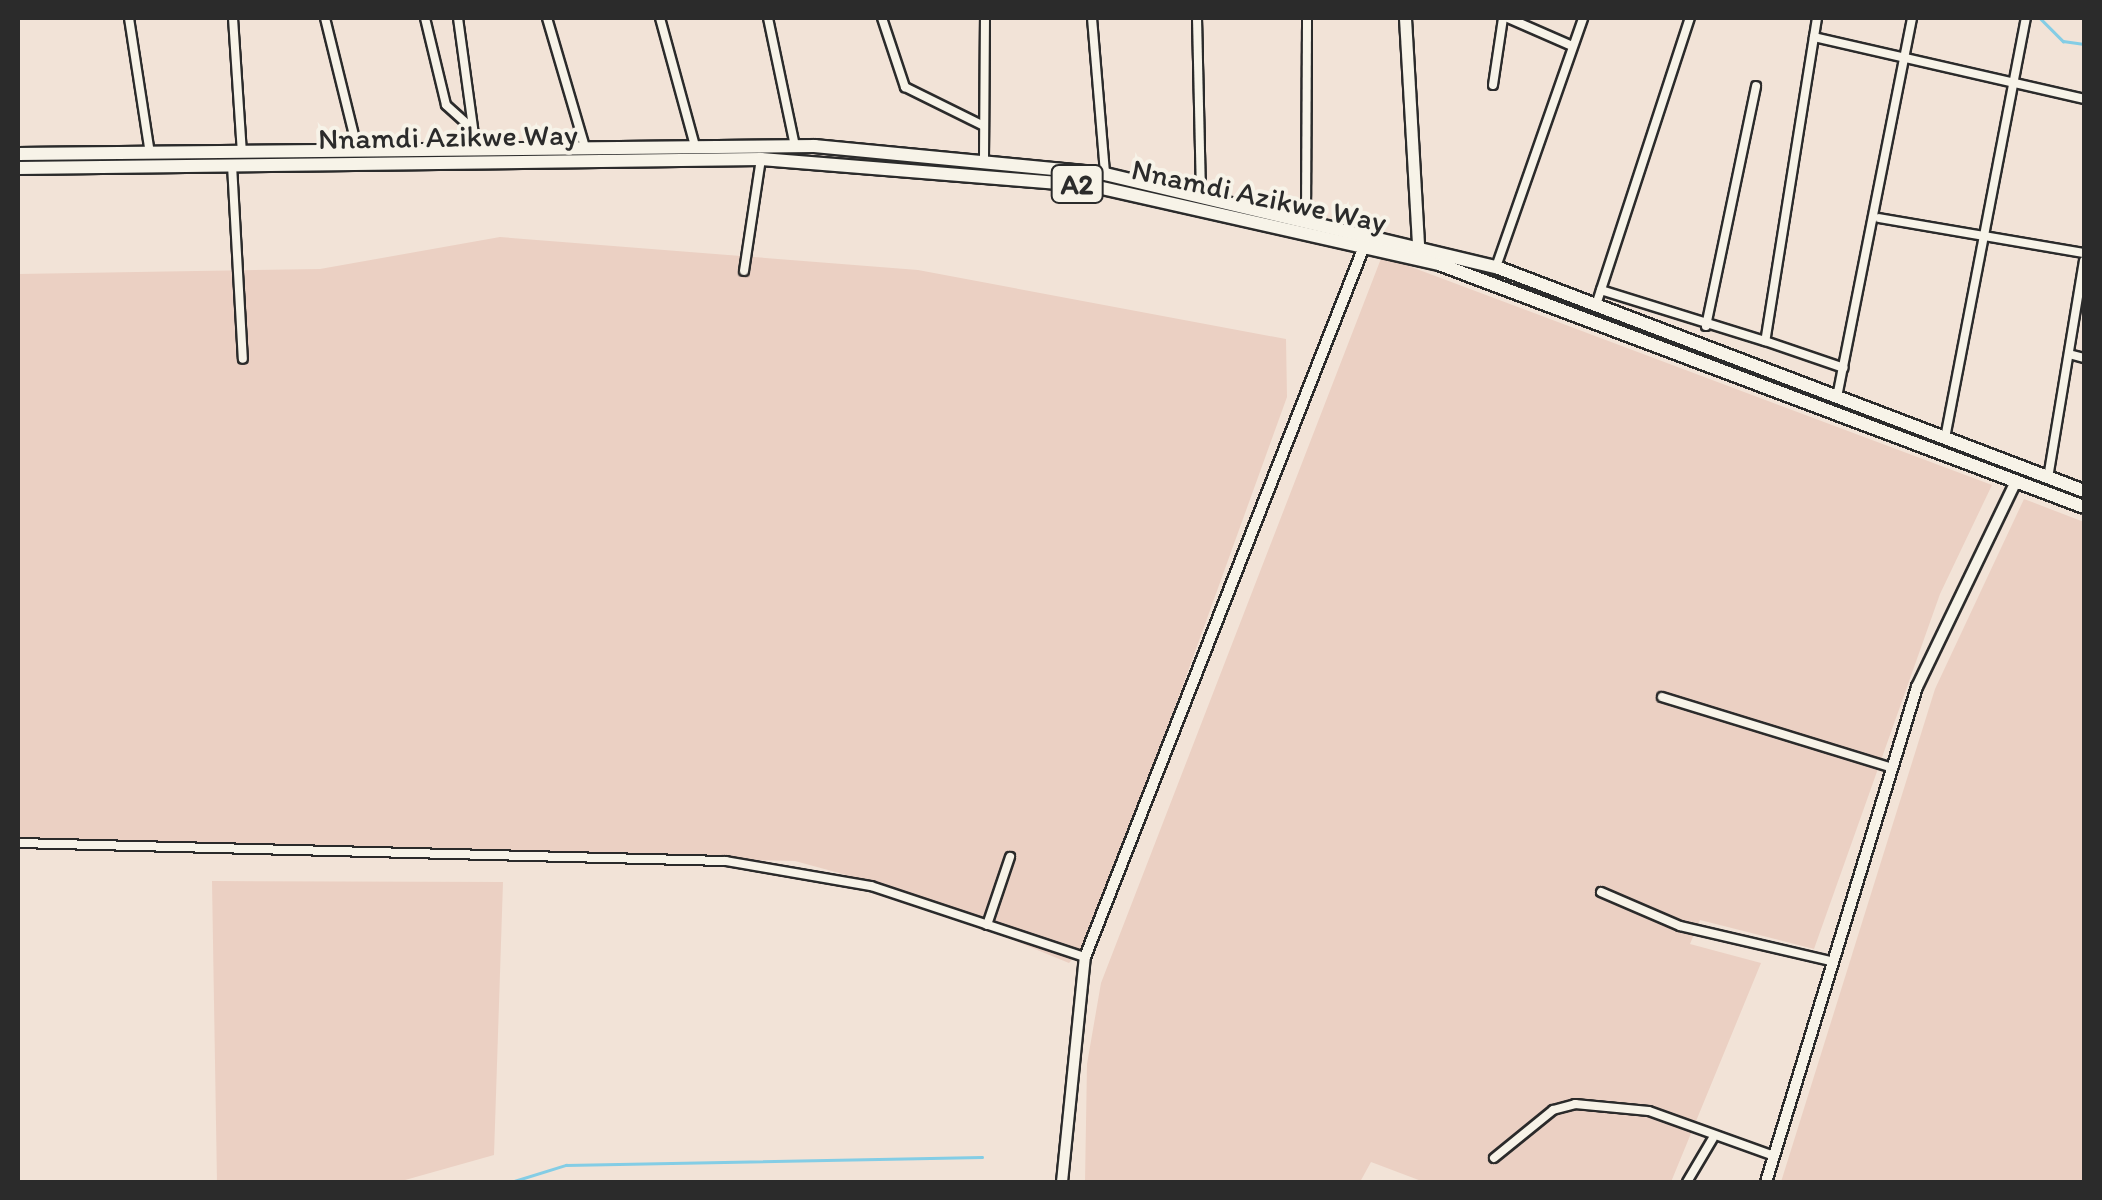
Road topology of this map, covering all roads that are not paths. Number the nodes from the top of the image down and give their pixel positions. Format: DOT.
graph roads {
  1 [pos="129,18"];
  2 [pos="233,18"];
  3 [pos="325,18"];
  4 [pos="425,18"];
  5 [pos="458,18"];
  6 [pos="547,18"];
  7 [pos="660,18"];
  8 [pos="768,18"];
  9 [pos="882,18"];
  10 [pos="985,18"];
  11 [pos="1092,18"];
  12 [pos="1197,18"];
  13 [pos="1307,18"];
  14 [pos="1405,18"];
  15 [pos="1506,18"];
  16 [pos="1583,18"];
  17 [pos="1690,18"];
  18 [pos="1817,18"];
  19 [pos="1912,18"];
  20 [pos="2026,18"];
  21 [pos="1814,36"];
  22 [pos="1572,46"];
  23 [pos="1906,57"];
  24 [pos="1493,86"];
  25 [pos="1756,86"];
  26 [pos="2006,86"];
  27 [pos="2084,99"];
  28 [pos="984,126"];
  29 [pos="473,128"];
  30 [pos="695,146"];
  31 [pos="794,146"];
  32 [pos="585,148"];
  33 [pos="476,149"];
  34 [pos="358,151"];
  35 [pos="242,152"];
  36 [pos="150,153"];
  37 [pos="18,154"];
  38 [pos="984,158"];
  39 [pos="761,159"];
  40 [pos="232,165"];
  41 [pos="18,168"];
  42 [pos="1105,174"];
  43 [pos="1201,193"];
  44 [pos="1306,215"];
  45 [pos="1879,218"];
  46 [pos="1988,230"];
  47 [pos="1365,244"];
  48 [pos="1418,244"];
  49 [pos="2084,253"];
  50 [pos="2084,261"];
  51 [pos="1496,267"];
  52 [pos="744,272"];
  53 [pos="1601,290"];
  54 [pos="1596,305"];
  55 [pos="1706,326"];
  56 [pos="1765,342"];
  57 [pos="2068,354"];
  58 [pos="2084,358"];
  59 [pos="243,359"];
  60 [pos="1844,368"];
  61 [pos="1837,397"];
  62 [pos="1945,438"];
  63 [pos="2048,478"];
  64 [pos="2016,481"];
  65 [pos="2084,492"];
  66 [pos="2084,507"];
  67 [pos="1662,697"];
  68 [pos="1890,767"];
  69 [pos="18,843"];
  70 [pos="1010,857"];
  71 [pos="1601,892"];
  72 [pos="988,925"];
  73 [pos="1085,958"];
  74 [pos="1831,960"];
  75 [pos="1713,1138"];
  76 [pos="1774,1156"];
  77 [pos="1494,1158"];
  78 [pos="1062,1182"];
  79 [pos="1687,1182"];
  80 [pos="1766,1182"];
  1 -- 36 [label="street"];
  2 -- 35 [label="street"];
  3 -- 34 [label="street"];
  4 -- 29 [label="street"];
  5 -- 29 [label="street"];
  6 -- 32 [label="street"];
  7 -- 30 [label="street"];
  8 -- 31 [label="street"];
  9 -- 28 [label="street"];
  10 -- 28 [label="street"];
  11 -- 42 [label="street"];
  12 -- 43 [label="street"];
  13 -- 44 [label="street"];
  14 -- 48 [label="main road"];
  15 -- 22 [label="street"];
  15 -- 24 [label="street"];
  16 -- 22 [label="street"];
  17 -- 53 [label="street"];
  18 -- 21 [label="street"];
  19 -- 23 [label="street"];
  20 -- 26 [label="street"];
  21 -- 23 [label="street"];
  21 -- 56 [label="street"];
  22 -- 51 [label="street"];
  23 -- 26 [label="street"];
  23 -- 45 [label="street"];
  25 -- 55 [label="street"];
  26 -- 27 [label="street"];
  26 -- 46 [label="street"];
  28 -- 38 [label="street"];
  29 -- 33 [label="street"];
  30 -- 31 [label="highway, Nnamdi Azikwe Way / A2"];
  30 -- 32 [label="highway, Nnamdi Azikwe Way / A2"];
  31 -- 38 [label="highway, Nnamdi Azikwe Way / A2"];
  32 -- 33 [label="highway, Nnamdi Azikwe Way / A2"];
  33 -- 34 [label="highway, Nnamdi Azikwe Way / A2"];
  34 -- 35 [label="highway, Nnamdi Azikwe Way / A2"];
  35 -- 36 [label="highway, Nnamdi Azikwe Way / A2"];
  36 -- 37 [label="highway, Nnamdi Azikwe Way / A2"];
  38 -- 42 [label="highway, Nnamdi Azikwe Way / A2"];
  39 -- 40 [label="highway, Nnamdi Azikwe Way / A2"];
  39 -- 47 [label="highway, Nnamdi Azikwe Way / A2"];
  39 -- 52 [label="street"];
  40 -- 41 [label="highway, Nnamdi Azikwe Way / A2"];
  40 -- 59 [label="street"];
  42 -- 43 [label="highway, Nnamdi Azikwe Way / A2"];
  43 -- 44 [label="highway, Nnamdi Azikwe Way / A2"];
  44 -- 48 [label="highway, Nnamdi Azikwe Way / A2"];
  45 -- 46 [label="street"];
  45 -- 60 [label="street"];
  46 -- 49 [label="street"];
  46 -- 62 [label="street"];
  47 -- 64 [label="highway, Nnamdi Azikwe Way / A2"];
  47 -- 73 [label="street"];
  48 -- 51 [label="highway, Nnamdi Azikwe Way / A2"];
  50 -- 57 [label="street"];
  51 -- 54 [label="highway, Nnamdi Azikwe Way / A2"];
  53 -- 54 [label="street"];
  53 -- 55 [label="street"];
  54 -- 61 [label="highway, Nnamdi Azikwe Way / A2"];
  55 -- 56 [label="street"];
  56 -- 60 [label="street"];
  57 -- 58 [label="street"];
  57 -- 63 [label="street"];
  60 -- 61 [label="street"];
  61 -- 62 [label="highway, Nnamdi Azikwe Way / A2"];
  62 -- 63 [label="highway, Nnamdi Azikwe Way / A2"];
  63 -- 65 [label="highway, Nnamdi Azikwe Way / A2"];
  64 -- 66 [label="highway, Nnamdi Azikwe Way / A2"];
  64 -- 68 [label="street"];
  67 -- 68 [label="street"];
  68 -- 74 [label="street"];
  69 -- 72 [label="street"];
  70 -- 72 [label="street"];
  71 -- 74 [label="street"];
  72 -- 73 [label="street"];
  73 -- 78 [label="street"];
  74 -- 76 [label="street"];
  75 -- 76 [label="street"];
  75 -- 77 [label="street"];
  75 -- 79 [label="street"];
  76 -- 80 [label="street"];
}
